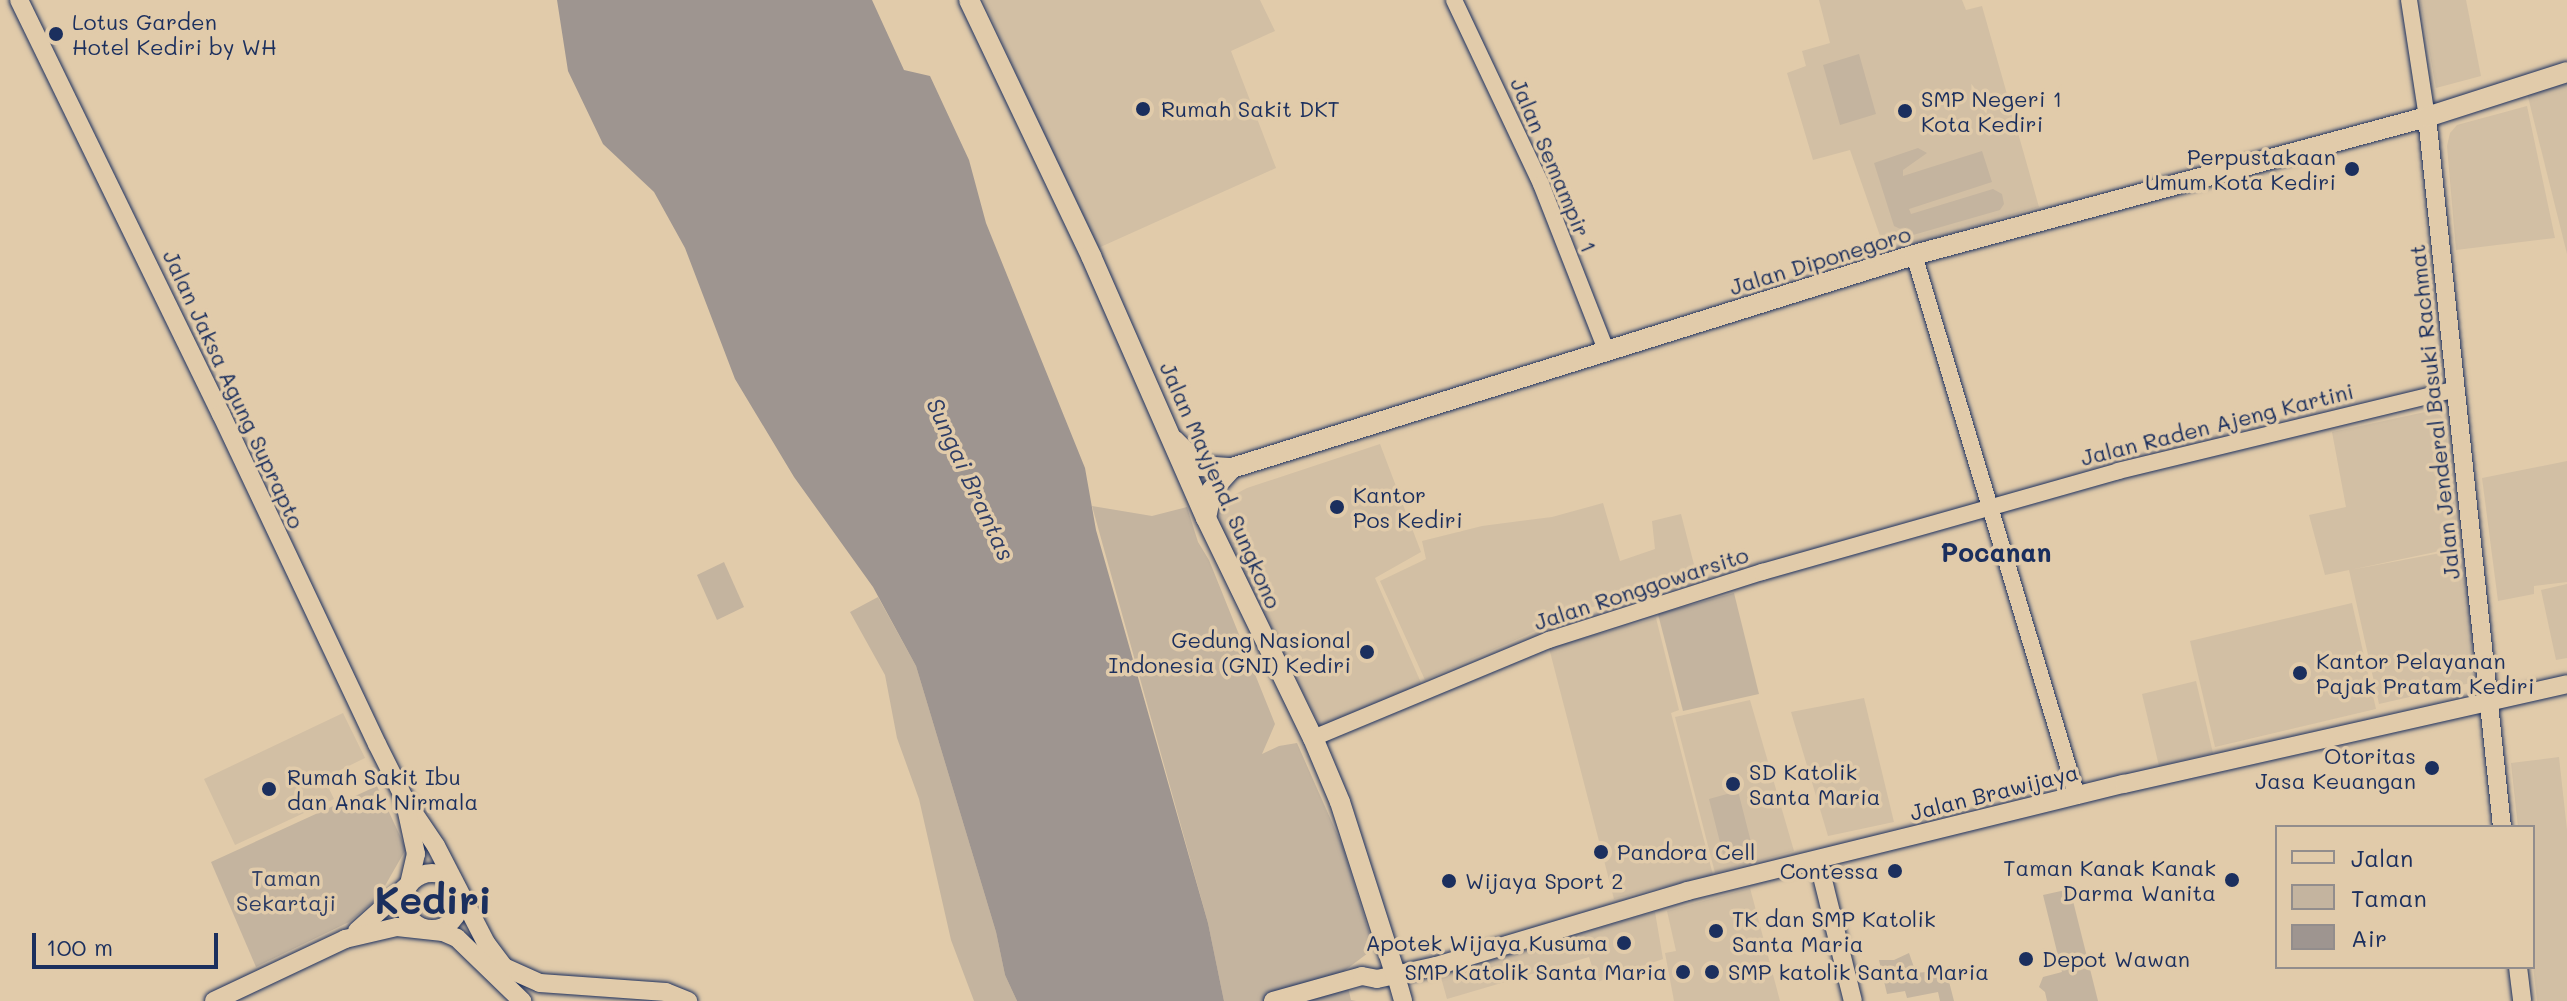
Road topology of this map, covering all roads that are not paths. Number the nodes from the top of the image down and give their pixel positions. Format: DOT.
graph roads {
  1 [pos="19,0"];
  2 [pos="969,0"];
  3 [pos="1454,0"];
  4 [pos="2409,0"];
  5 [pos="2567,72"];
  6 [pos="2427,117"];
  7 [pos="1914,255"];
  8 [pos="1606,350"];
  9 [pos="2454,390"];
  10 [pos="1174,440"];
  11 [pos="1232,468"];
  12 [pos="1991,505"];
  13 [pos="1206,518"];
  14 [pos="2567,684"];
  15 [pos="2488,703"];
  16 [pos="1313,738"];
  17 [pos="2077,796"];
  18 [pos="405,800"];
  19 [pos="2502,825"];
  20 [pos="1818,860"];
  21 [pos="409,884"];
  22 [pos="458,888"];
  23 [pos="430,929"];
  24 [pos="345,939"];
  25 [pos="2518,969"];
  26 [pos="1386,977"];
  27 [pos="1348,986"];
  28 [pos="598,994"];
  29 [pos="214,1001"];
  30 [pos="522,1001"];
  31 [pos="688,1001"];
  32 [pos="1273,1001"];
  33 [pos="1319,1001"];
  34 [pos="1403,1001"];
  35 [pos="1853,1001"];
  36 [pos="2522,1001"];
  1 -- 18 [label="main road, Jalan Jaksa Agung Suprapto"];
  2 -- 10 [label="main road, Jalan Mayjend. Sungkono"];
  3 -- 8 [label="street, Jalan Semampir 1"];
  4 -- 6 [label="street"];
  5 -- 6 [label="main road, Jalan Diponegoro"];
  6 -- 7 [label="main road, Jalan Diponegoro"];
  6 -- 9 [label="main road, Jalan Jenderal Basuki Rachmat"];
  7 -- 8 [label="main road, Jalan Diponegoro"];
  7 -- 12 [label="street"];
  8 -- 11 [label="main road, Jalan Diponegoro"];
  9 -- 12 [label="street, Jalan Raden Ajeng Kartini"];
  9 -- 15 [label="main road, Jalan Jenderal Basuki Rachmat"];
  10 -- 11 [label="main road, Jalan Diponegoro"];
  10 -- 13 [label="main road, Jalan Mayjend. Sungkono"];
  11 -- 13 [label="main road"];
  12 -- 16 [label="street, Jalan Ronggowarsito"];
  12 -- 17 [label="street"];
  13 -- 16 [label="main road, Jalan Mayjend. Sungkono"];
  14 -- 15 [label="main road, Jalan Brawijaya"];
  15 -- 17 [label="main road, Jalan Brawijaya"];
  15 -- 19 [label="main road, Jalan Jenderal Basuki Rachmat"];
  16 -- 26 [label="main road, Jalan Mayjend. Sungkono"];
  17 -- 20 [label="main road, Jalan Brawijaya"];
  18 -- 21 [label="main road"];
  18 -- 22 [label="main road"];
  20 -- 26 [label="main road, Jalan Brawijaya"];
  20 -- 35 [label="main road"];
  21 -- 22 [label="main road"];
  21 -- 23 [label="main road"];
  21 -- 24 [label="main road"];
  22 -- 23 [label="main road"];
  22 -- 28 [label="main road"];
  23 -- 24 [label="main road"];
  23 -- 30 [label="main road"];
  24 -- 29 [label="main road"];
  25 -- 36 [label="main road"];
  26 -- 27 [label="main road, Jalan Brawijaya"];
  26 -- 34 [label="main road, Jalan Mayjend. Sungkono"];
  27 -- 32 [label="main road, Jalan Brawijaya"];
  27 -- 33 [label="main road, Jalan Brawijaya"];
  28 -- 31 [label="main road"];
}
